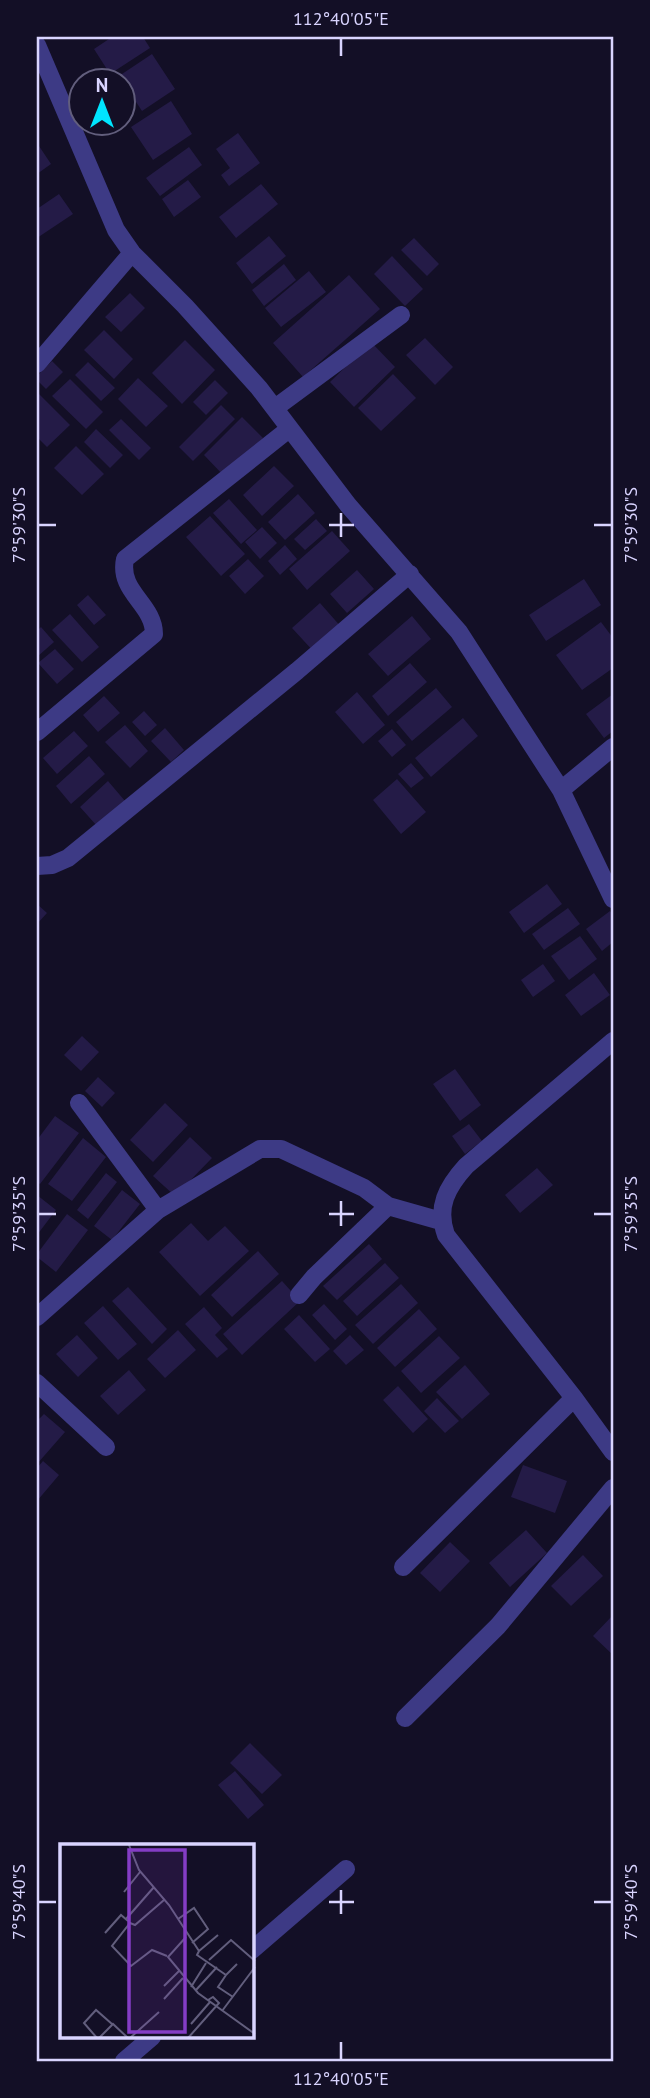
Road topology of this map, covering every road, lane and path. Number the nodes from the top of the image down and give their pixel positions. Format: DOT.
graph roads {
  1 [pos="37,45"];
  2 [pos="43,77"];
  3 [pos="132,253"];
  4 [pos="401,315"];
  5 [pos="37,364"];
  6 [pos="275,408"];
  7 [pos="289,429"];
  8 [pos="410,574"];
  9 [pos="37,732"];
  10 [pos="613,747"];
  11 [pos="561,790"];
  12 [pos="37,866"];
  13 [pos="613,899"];
  14 [pos="613,1041"];
  15 [pos="79,1103"];
  16 [pos="388,1206"];
  17 [pos="158,1210"];
  18 [pos="441,1221"];
  19 [pos="299,1295"];
  20 [pos="37,1317"];
  21 [pos="37,1383"];
  22 [pos="574,1398"];
  23 [pos="106,1447"];
  24 [pos="613,1452"];
  25 [pos="613,1488"];
  26 [pos="403,1567"];
  27 [pos="405,1718"];
  28 [pos="346,1869"];
  29 [pos="254,1948"];
  30 [pos="151,2038"];
  31 [pos="124,2061"];
  1 -- 2 [label="street"];
  2 -- 3 [label="street"];
  3 -- 5 [label="street"];
  3 -- 6 [label="street"];
  4 -- 6 [label="street"];
  6 -- 7 [label="street"];
  7 -- 8 [label="street"];
  7 -- 9 [label="street"];
  8 -- 11 [label="street"];
  8 -- 12 [label="street"];
  10 -- 11 [label="street"];
  11 -- 13 [label="street"];
  14 -- 18 [label="street"];
  15 -- 17 [label="street"];
  16 -- 17 [label="street"];
  16 -- 18 [label="street"];
  16 -- 19 [label="street"];
  17 -- 20 [label="street"];
  18 -- 22 [label="street"];
  21 -- 23 [label="street"];
  22 -- 24 [label="street"];
  22 -- 26 [label="street"];
  25 -- 27 [label="street"];
  28 -- 29 [label="street"];
  30 -- 31 [label="street"];
}
